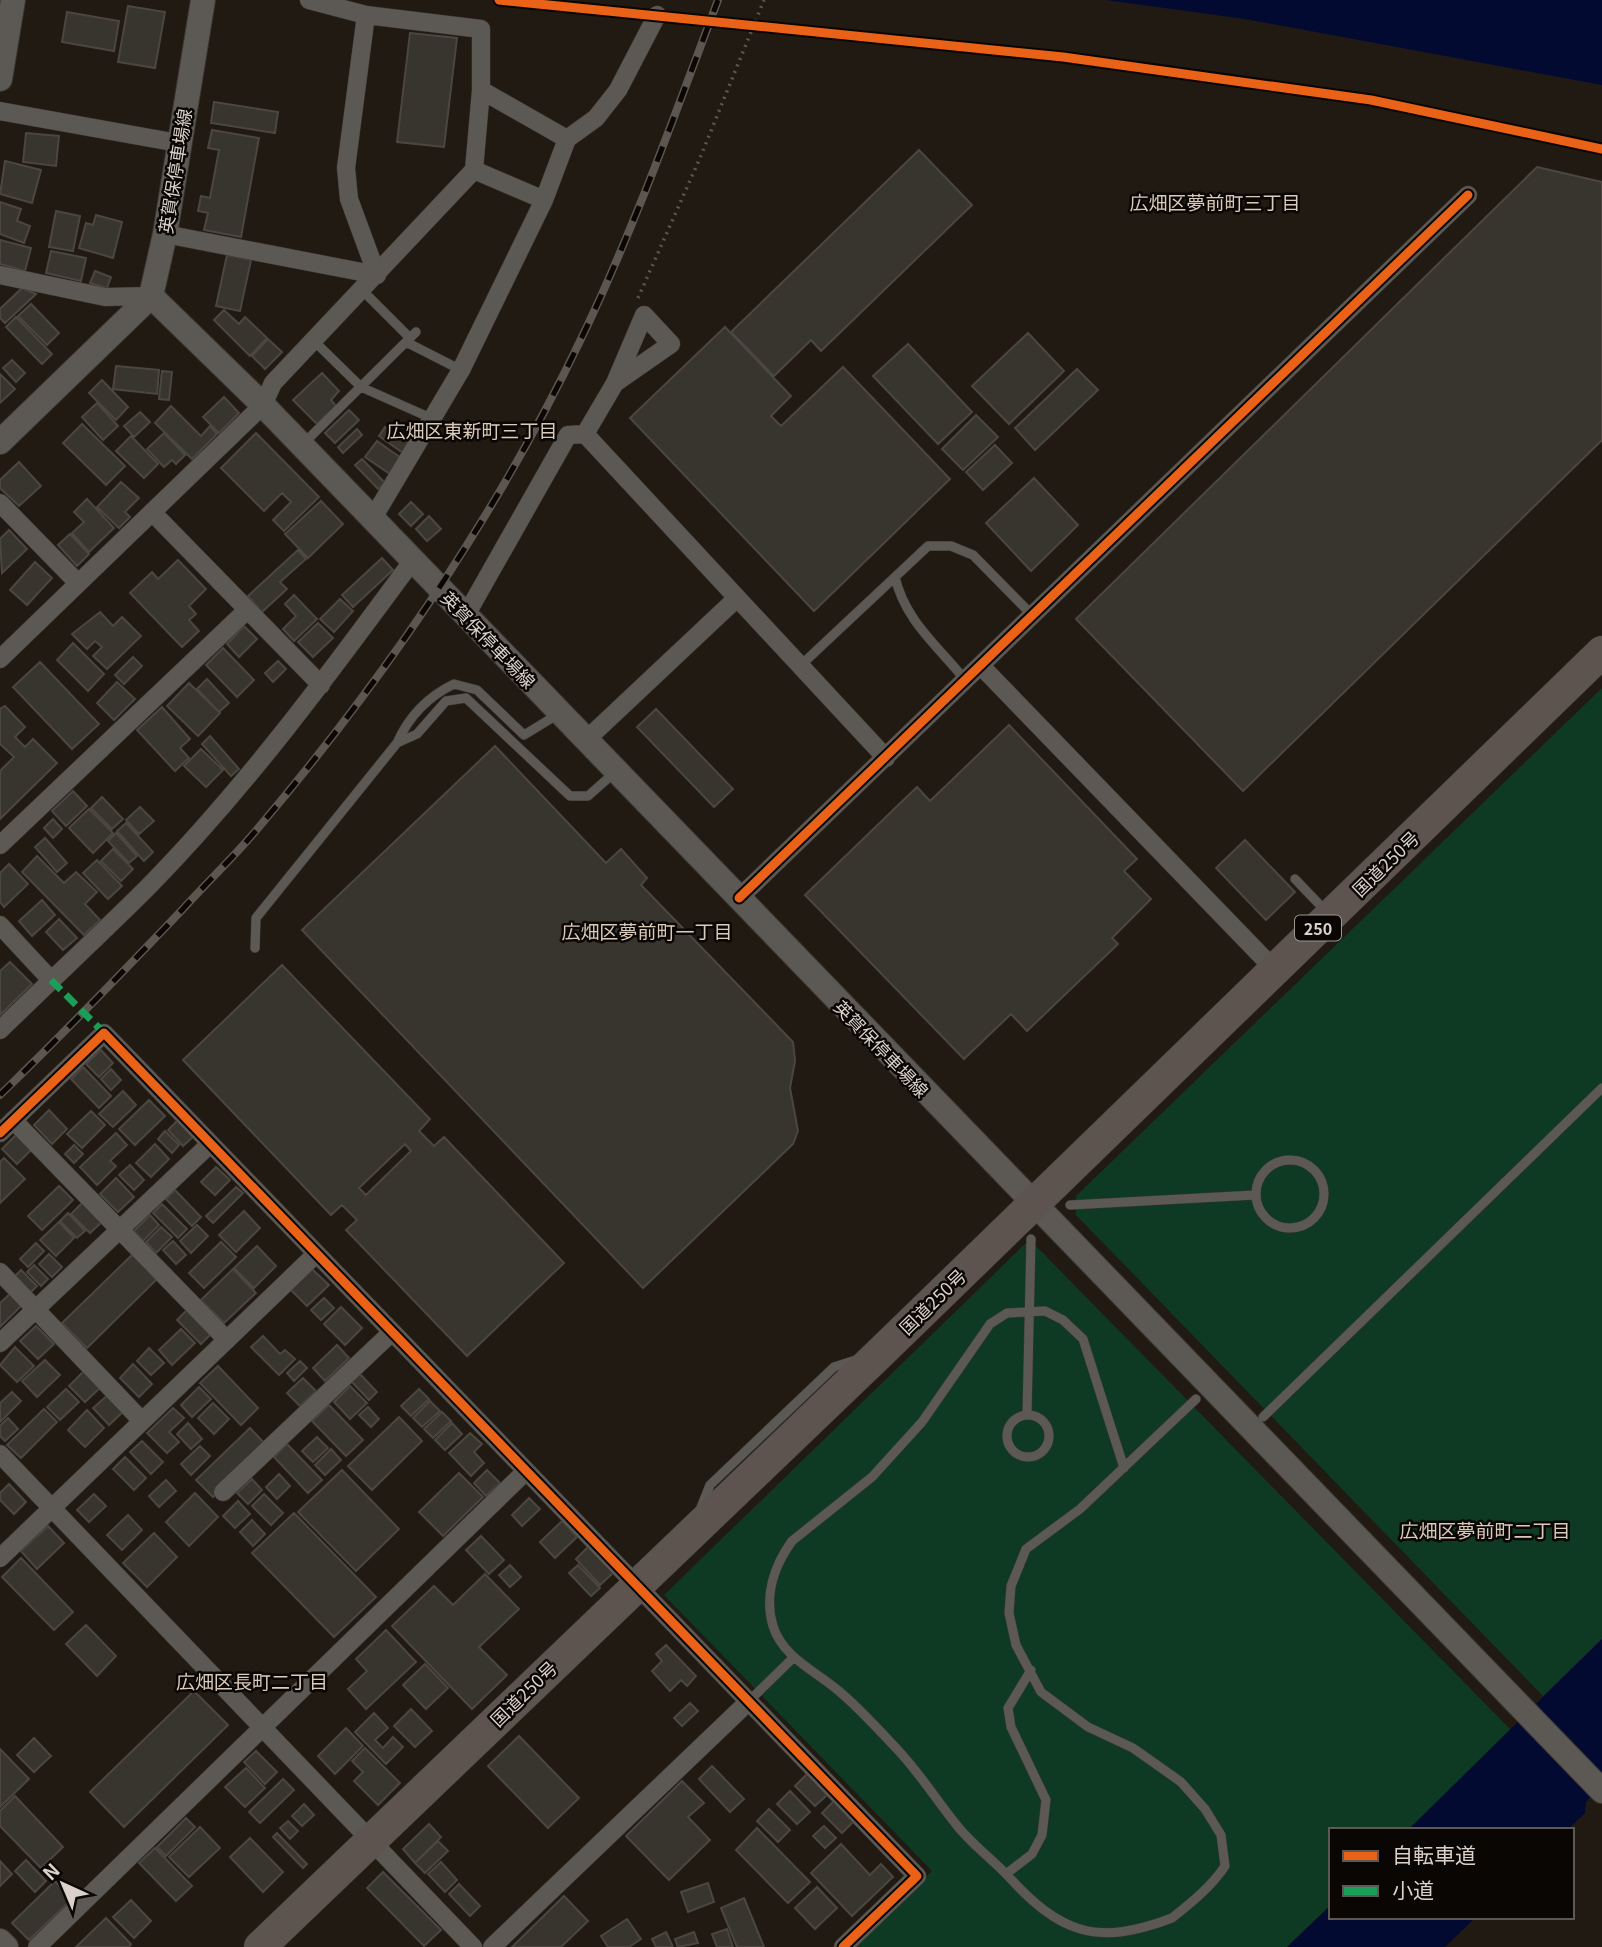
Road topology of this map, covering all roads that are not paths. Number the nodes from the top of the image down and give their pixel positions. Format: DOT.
graph roads {
  1 [pos="13,0"];
  2 [pos="203,0"];
  3 [pos="309,0"];
  4 [pos="366,15"];
  5 [pos="657,15"];
  6 [pos="0,79"];
  7 [pos="481,90"];
  8 [pos="0,111"];
  9 [pos="567,139"];
  10 [pos="178,143"];
  11 [pos="474,170"];
  12 [pos="1468,195"];
  13 [pos="544,200"];
  14 [pos="164,234"];
  15 [pos="0,275"];
  16 [pos="377,275"];
  17 [pos="362,290"];
  18 [pos="151,296"];
  19 [pos="411,337"];
  20 [pos="313,341"];
  21 [pos="461,370"];
  22 [pos="615,383"];
  23 [pos="361,387"];
  24 [pos="263,405"];
  25 [pos="433,419"];
  26 [pos="585,435"];
  27 [pos="0,442"];
  28 [pos="302,445"];
  29 [pos="0,503"];
  30 [pos="152,512"];
  31 [pos="373,519"];
  32 [pos="413,560"];
  33 [pos="895,577"];
  34 [pos="78,583"];
  35 [pos="737,598"];
  36 [pos="246,611"];
  37 [pos="466,615"];
  38 [pos="1033,616"];
  39 [pos="1602,652"];
  40 [pos="0,659"];
  41 [pos="800,666"];
  42 [pos="981,666"];
  43 [pos="966,681"];
  44 [pos="321,685"];
  45 [pos="560,713"];
  46 [pos="586,740"];
  47 [pos="397,743"];
  48 [pos="886,758"];
  49 [pos="617,771"];
  50 [pos="0,845"];
  51 [pos="1295,878"];
  52 [pos="739,898"];
  53 [pos="1318,903"];
  54 [pos="0,925"];
  55 [pos="255,947"];
  56 [pos="1275,970"];
  57 [pos="51,980"];
  58 [pos="0,1030"];
  59 [pos="1602,1088"];
  60 [pos="13,1120"];
  61 [pos="0,1133"];
  62 [pos="210,1144"];
  63 [pos="1255,1195"];
  64 [pos="1032,1202"];
  65 [pos="1070,1205"];
  66 [pos="120,1230"];
  67 [pos="1031,1239"];
  68 [pos="316,1254"];
  69 [pos="0,1272"];
  70 [pos="36,1309"];
  71 [pos="1030,1310"];
  72 [pos="391,1333"];
  73 [pos="227,1340"];
  74 [pos="0,1343"];
  75 [pos="1196,1399"];
  76 [pos="1027,1414"];
  77 [pos="1263,1417"];
  78 [pos="142,1421"];
  79 [pos="0,1454"];
  80 [pos="1124,1468"];
  81 [pos="525,1472"];
  82 [pos="223,1492"];
  83 [pos="53,1507"];
  84 [pos="1,1555"];
  85 [pos="635,1586"];
  86 [pos="793,1658"];
  87 [pos="1031,1670"];
  88 [pos="747,1703"];
  89 [pos="262,1726"];
  90 [pos="1602,1791"];
  91 [pos="371,1839"];
  92 [pos="1006,1874"];
  93 [pos="0,1941"];
  94 [pos="1081,1941"];
  95 [pos="1132,1941"];
  96 [pos="6,1947"];
  97 [pos="37,1947"];
  98 [pos="260,1947"];
  99 [pos="474,1947"];
  100 [pos="492,1947"];
  101 [pos="844,1947"];
  1 -- 6 [label="main road"];
  2 -- 10 [label="main road, 英賀保停車場線"];
  3 -- 4 [label="street"];
  4 -- 7 [label="street"];
  4 -- 16 [label="street"];
  5 -- 9 [label="street"];
  7 -- 9 [label="street"];
  7 -- 11 [label="street"];
  8 -- 10 [label="street"];
  9 -- 13 [label="street"];
  10 -- 14 [label="main road, 英賀保停車場線"];
  11 -- 13 [label="street"];
  11 -- 16 [label="street"];
  12 -- 38 [label="street"];
  13 -- 21 [label="street"];
  14 -- 16 [label="street"];
  14 -- 18 [label="main road, 英賀保停車場線"];
  15 -- 18 [label="street"];
  16 -- 17 [label="street"];
  17 -- 19 [label="lane"];
  17 -- 20 [label="street"];
  18 -- 24 [label="main road, 英賀保停車場線"];
  18 -- 27 [label="main road"];
  19 -- 21 [label="lane"];
  19 -- 23 [label="lane"];
  20 -- 23 [label="lane"];
  20 -- 24 [label="street"];
  21 -- 25 [label="street"];
  22 -- 22 [label="street"];
  22 -- 26 [label="street"];
  23 -- 25 [label="lane"];
  23 -- 28 [label="lane"];
  24 -- 28 [label="main road, 英賀保停車場線"];
  24 -- 30 [label="street"];
  25 -- 31 [label="street"];
  26 -- 35 [label="street"];
  26 -- 37 [label="street"];
  28 -- 31 [label="main road, 英賀保停車場線"];
  29 -- 34 [label="street"];
  30 -- 34 [label="street"];
  30 -- 36 [label="street"];
  31 -- 32 [label="main road, 英賀保停車場線"];
  32 -- 37 [label="main road, 英賀保停車場線"];
  32 -- 44 [label="street"];
  33 -- 38 [label="lane"];
  33 -- 41 [label="lane"];
  33 -- 43 [label="lane"];
  34 -- 40 [label="street"];
  35 -- 41 [label="street"];
  35 -- 46 [label="street"];
  36 -- 44 [label="street"];
  36 -- 50 [label="street"];
  37 -- 45 [label="main road, 英賀保停車場線"];
  38 -- 42 [label="street"];
  39 -- 56 [label="highway, 国道250号 / 250"];
  41 -- 48 [label="street"];
  42 -- 43 [label="street"];
  42 -- 56 [label="street"];
  43 -- 48 [label="street"];
  44 -- 57 [label="street"];
  45 -- 46 [label="main road, 英賀保停車場線"];
  45 -- 47 [label="lane"];
  46 -- 49 [label="main road, 英賀保停車場線"];
  47 -- 49 [label="lane"];
  47 -- 55 [label="lane"];
  48 -- 52 [label="street"];
  49 -- 52 [label="main road, 英賀保停車場線"];
  51 -- 53 [label="lane"];
  52 -- 64 [label="main road, 英賀保停車場線"];
  54 -- 57 [label="street"];
  56 -- 64 [label="highway, 国道250号 / 250"];
  57 -- 58 [label="street"];
  59 -- 77 [label="lane"];
  60 -- 61 [label="street"];
  60 -- 62 [label="street"];
  60 -- 66 [label="street"];
  62 -- 66 [label="street"];
  62 -- 68 [label="street"];
  63 -- 63 [label="lane"];
  63 -- 65 [label="lane"];
  64 -- 85 [label="highway, 国道250号 / 250"];
  64 -- 90 [label="main road, 英賀保停車場線"];
  66 -- 70 [label="street"];
  66 -- 73 [label="street"];
  67 -- 71 [label="lane"];
  68 -- 72 [label="street"];
  68 -- 73 [label="street"];
  69 -- 70 [label="street"];
  70 -- 74 [label="street"];
  70 -- 78 [label="street"];
  71 -- 76 [label="lane"];
  71 -- 80 [label="lane"];
  71 -- 86 [label="lane"];
  72 -- 81 [label="street"];
  72 -- 82 [label="street"];
  73 -- 78 [label="street"];
  75 -- 80 [label="lane"];
  76 -- 76 [label="lane"];
  78 -- 83 [label="street"];
  79 -- 83 [label="street"];
  80 -- 87 [label="lane"];
  81 -- 85 [label="street"];
  81 -- 89 [label="street"];
  83 -- 84 [label="street"];
  83 -- 89 [label="street"];
  85 -- 88 [label="street"];
  85 -- 91 [label="highway, 国道250号 / 250"];
  86 -- 88 [label="lane"];
  86 -- 92 [label="lane"];
  87 -- 92 [label="lane"];
  87 -- 95 [label="lane"];
  88 -- 100 [label="street"];
  88 -- 101 [label="street"];
  89 -- 91 [label="street"];
  89 -- 97 [label="street"];
  91 -- 98 [label="highway, 国道250号 / 250"];
  91 -- 99 [label="street"];
  92 -- 94 [label="lane"];
  93 -- 96 [label="main road"];
}
